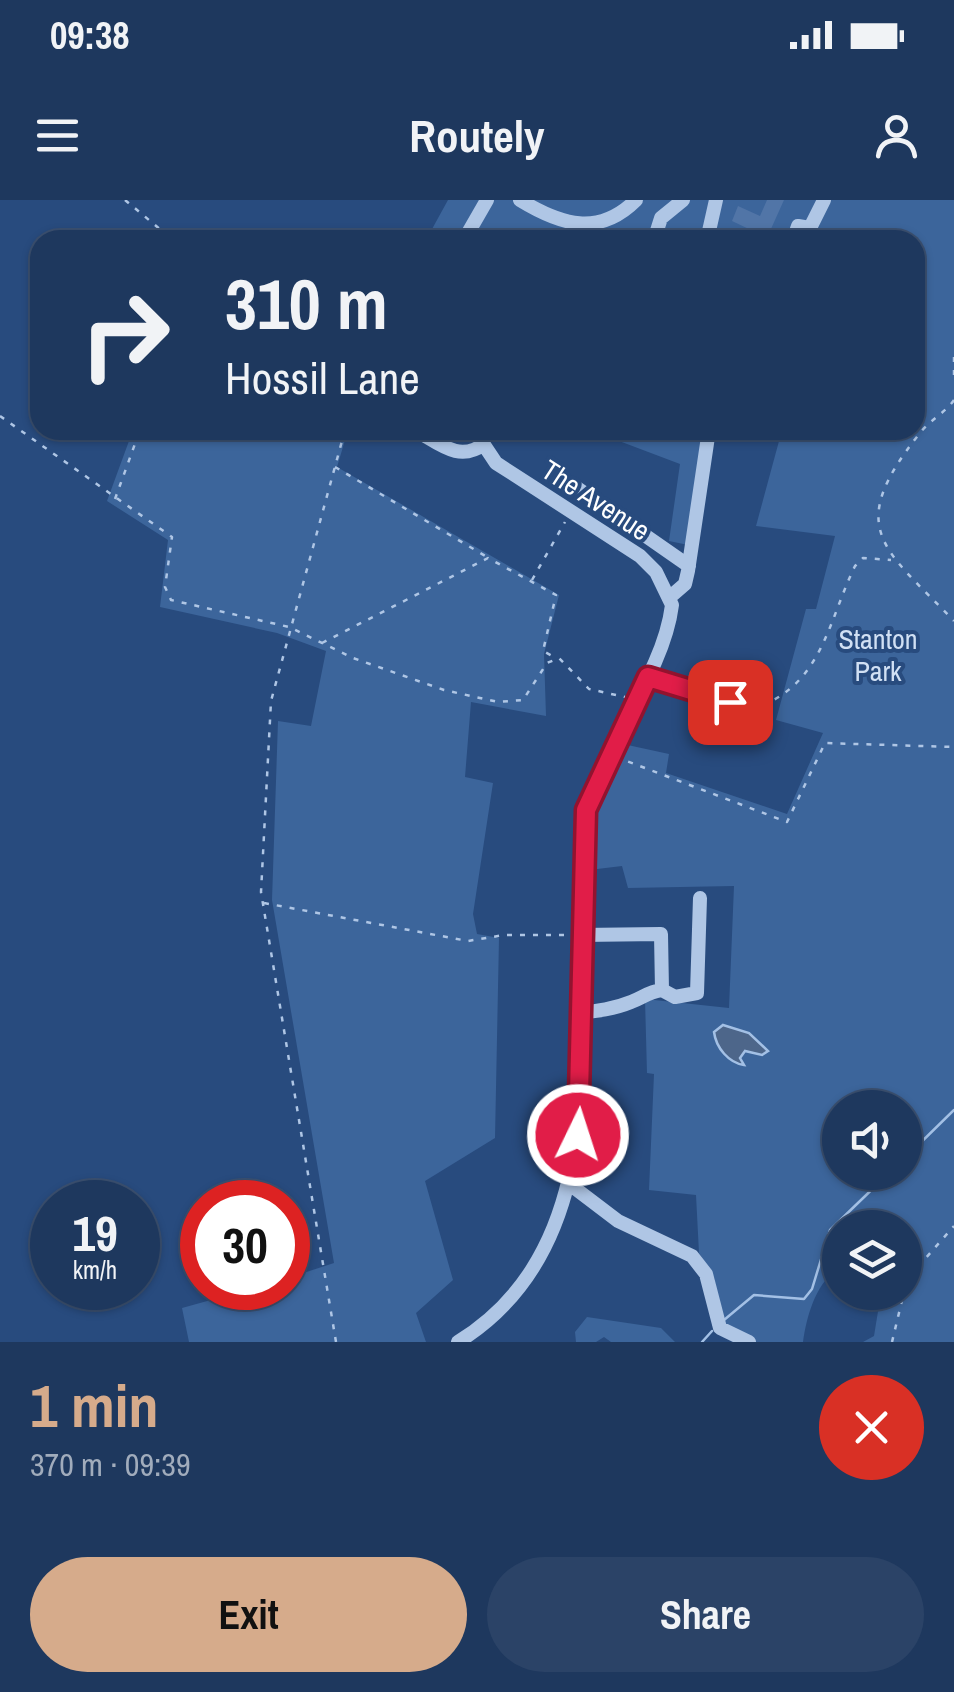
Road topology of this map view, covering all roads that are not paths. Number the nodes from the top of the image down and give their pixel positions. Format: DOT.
graph roads {
  1 [pos="486,200"];
  2 [pos="520,200"];
  3 [pos="636,200"];
  4 [pos="683,200"];
  5 [pos="716,200"];
  6 [pos="824,200"];
  7 [pos="470,230"];
  8 [pos="658,230"];
  9 [pos="709,230"];
  10 [pos="812,230"];
  11 [pos="433,440"];
  12 [pos="481,440"];
  13 [pos="708,440"];
  14 [pos="484,444"];
  15 [pos="577,488"];
  16 [pos="689,566"];
  17 [pos="671,601"];
  18 [pos="648,677"];
  19 [pos="753,709"];
  20 [pos="700,898"];
  21 [pos="581,935"];
  22 [pos="662,990"];
  23 [pos="579,1013"];
  24 [pos="568,1184"];
  25 [pos="469,1340"];
  26 [pos="749,1342"];
  1 -- 7 [label="street"];
  2 -- 3 [label="street"];
  4 -- 8 [label="street"];
  5 -- 9 [label="street"];
  6 -- 10 [label="street"];
  11 -- 14 [label="street"];
  12 -- 14 [label="street, The Avenue"];
  13 -- 16 [label="street"];
  14 -- 17 [label="street, The Avenue"];
  15 -- 16 [label="street"];
  16 -- 17 [label="street"];
  17 -- 18 [label="street"];
  18 -- 19 [label="street"];
  18 -- 21 [label="street"];
  20 -- 22 [label="street"];
  21 -- 22 [label="street"];
  21 -- 23 [label="street"];
  22 -- 23 [label="street"];
  23 -- 24 [label="street"];
  24 -- 25 [label="street"];
  24 -- 26 [label="street"];
}
